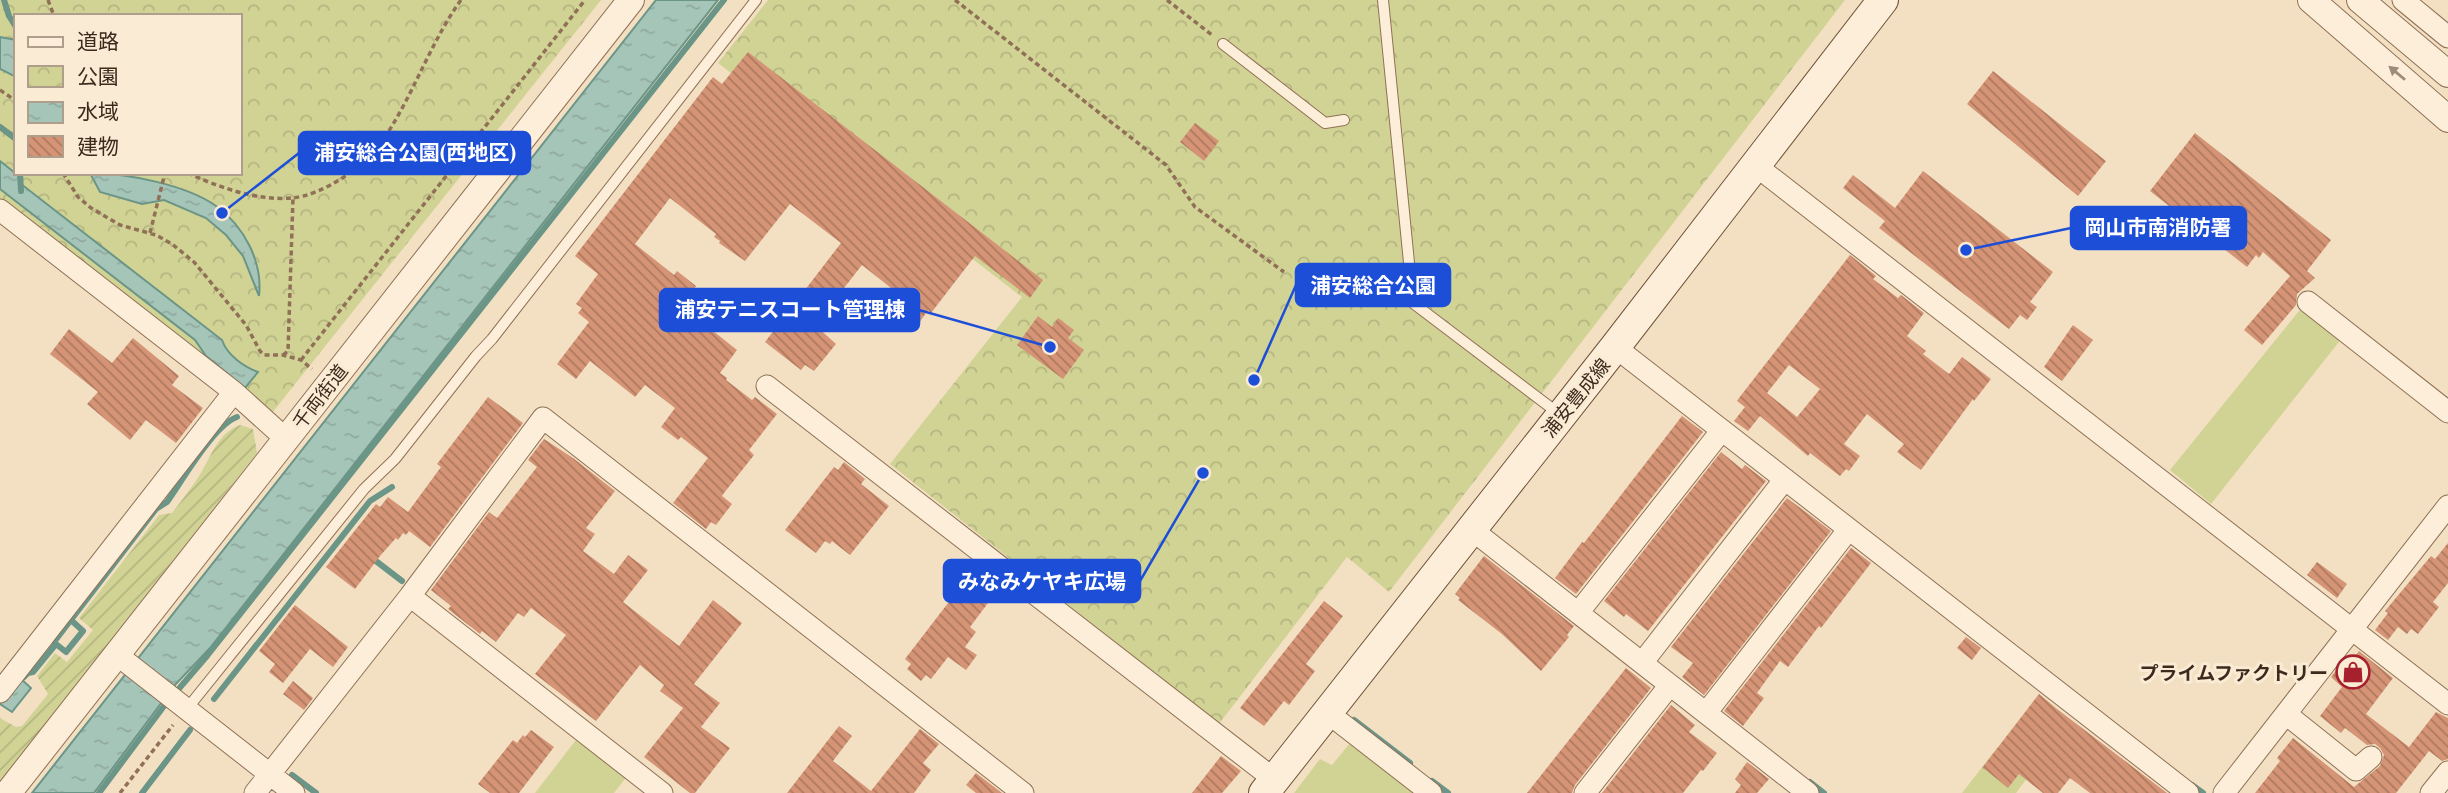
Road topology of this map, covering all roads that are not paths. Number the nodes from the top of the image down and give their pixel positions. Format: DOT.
graph roads {
  1 [pos="631,0"];
  2 [pos="756,0"];
  3 [pos="1383,0"];
  4 [pos="1884,0"];
  5 [pos="2311,0"];
  6 [pos="2360,0"];
  7 [pos="2403,0"];
  8 [pos="2448,37"];
  9 [pos="1223,44"];
  10 [pos="2448,74"];
  11 [pos="2448,119"];
  12 [pos="1344,120"];
  13 [pos="1755,165"];
  14 [pos="0,210"];
  15 [pos="2308,302"];
  16 [pos="1615,347"];
  17 [pos="766,386"];
  18 [pos="234,392"];
  19 [pos="2448,412"];
  20 [pos="1561,415"];
  21 [pos="1722,430"];
  22 [pos="286,439"];
  23 [pos="1785,479"];
  24 [pos="2448,506"];
  25 [pos="1471,528"];
  26 [pos="1849,529"];
  27 [pos="410,596"];
  28 [pos="1578,613"];
  29 [pos="2352,629"];
  30 [pos="123,659"];
  31 [pos="1642,663"];
  32 [pos="1670,685"];
  33 [pos="0,692"];
  34 [pos="2448,704"];
  35 [pos="181,706"];
  36 [pos="1328,713"];
  37 [pos="1706,713"];
  38 [pos="2286,714"];
  39 [pos="2371,757"];
  40 [pos="2448,772"];
  41 [pos="270,774"];
  42 [pos="1270,786"];
  43 [pos="8,793"];
  44 [pos="255,793"];
  45 [pos="294,793"];
  46 [pos="662,793"];
  47 [pos="1023,793"];
  48 [pos="1432,793"];
  49 [pos="1585,793"];
  50 [pos="1808,793"];
  51 [pos="2188,793"];
  52 [pos="2224,793"];
  53 [pos="2431,793"];
  1 -- 22 [label="street, 千両街道"];
  2 -- 35 [label="lane"];
  3 -- 20 [label="lane"];
  4 -- 13 [label="main road, 浦安豊成線"];
  11 -- 5 [label="street, one-way"];
  6 -- 10 [label="street"];
  7 -- 8 [label="street"];
  9 -- 12 [label="lane"];
  13 -- 16 [label="main road, 浦安豊成線"];
  13 -- 29 [label="street"];
  14 -- 18 [label="street"];
  15 -- 19 [label="street"];
  16 -- 20 [label="main road, 浦安豊成線"];
  16 -- 21 [label="street"];
  17 -- 42 [label="street"];
  18 -- 22 [label="street"];
  18 -- 33 [label="street"];
  20 -- 25 [label="main road, 浦安豊成線"];
  21 -- 23 [label="street"];
  21 -- 28 [label="street"];
  22 -- 30 [label="street, 千両街道"];
  23 -- 26 [label="street"];
  23 -- 31 [label="street"];
  24 -- 29 [label="street"];
  25 -- 28 [label="street"];
  25 -- 36 [label="main road, 浦安豊成線"];
  26 -- 37 [label="street"];
  26 -- 51 [label="street"];
  27 -- 41 [label="street"];
  27 -- 46 [label="street"];
  27 -- 47 [label="street"];
  28 -- 31 [label="street"];
  29 -- 34 [label="street"];
  29 -- 38 [label="street"];
  30 -- 35 [label="street"];
  30 -- 43 [label="street, 千両街道"];
  31 -- 32 [label="street"];
  32 -- 37 [label="street"];
  32 -- 49 [label="street"];
  35 -- 41 [label="street"];
  36 -- 42 [label="main road, 浦安豊成線"];
  36 -- 48 [label="street"];
  37 -- 50 [label="street"];
  38 -- 39 [label="street"];
  38 -- 52 [label="street"];
  40 -- 53 [label="street"];
  41 -- 44 [label="street"];
  41 -- 45 [label="street"];
}
